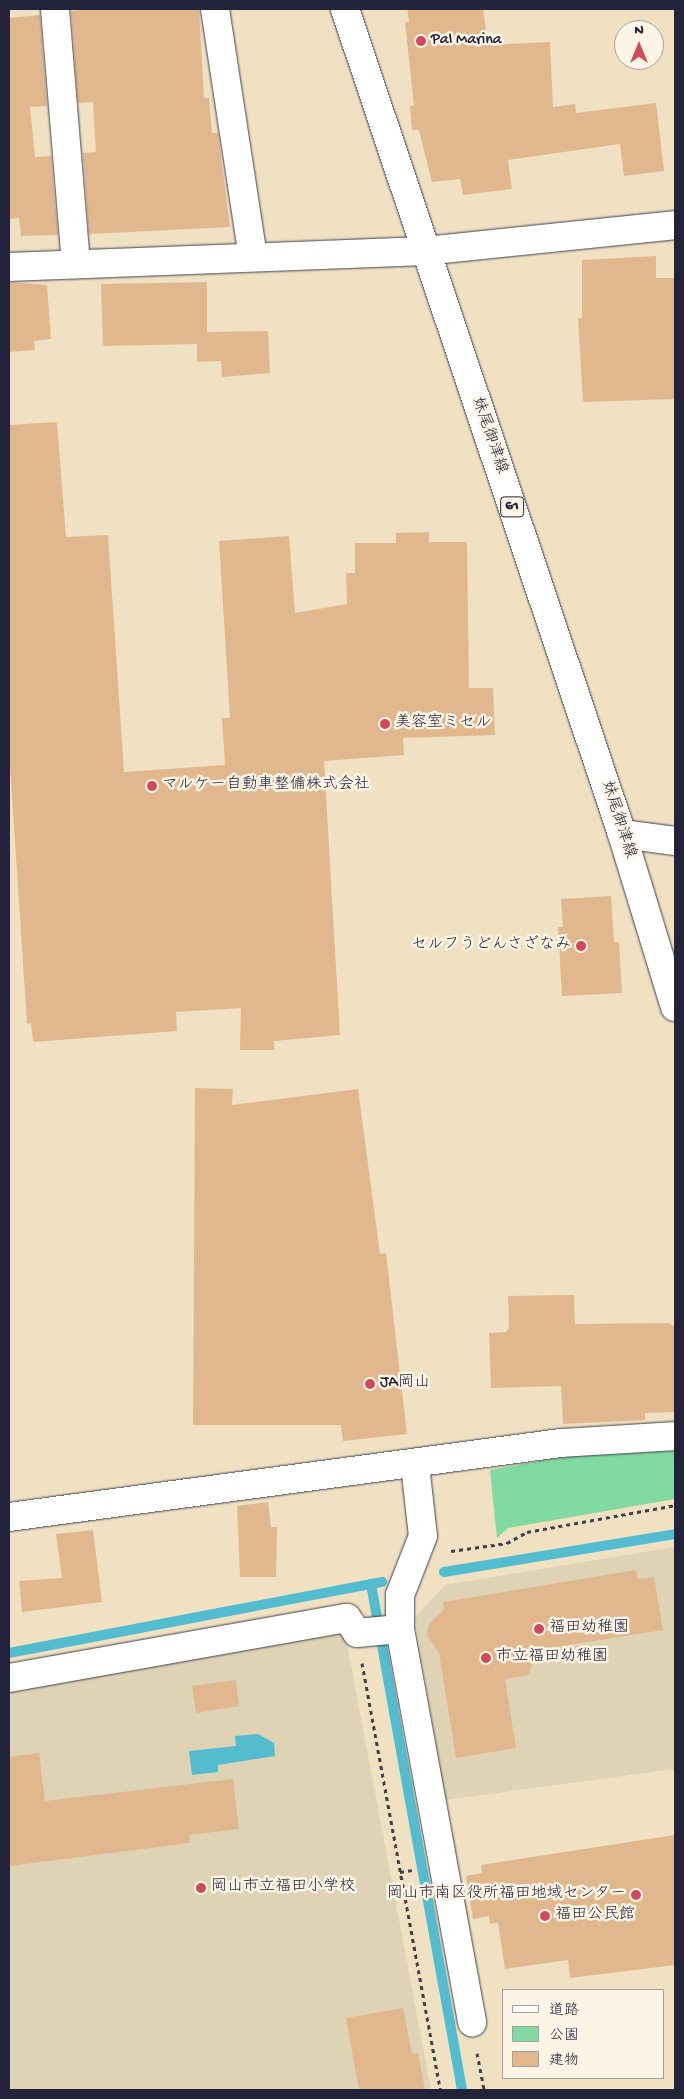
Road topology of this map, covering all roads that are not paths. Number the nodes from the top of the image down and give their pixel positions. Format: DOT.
graph roads {
  1 [pos="55,9"];
  2 [pos="215,9"];
  3 [pos="344,9"];
  4 [pos="675,225"];
  5 [pos="425,251"];
  6 [pos="253,257"];
  7 [pos="76,264"];
  8 [pos="9,266"];
  9 [pos="622,834"];
  10 [pos="675,841"];
  11 [pos="675,1007"];
  12 [pos="675,1436"];
  13 [pos="415,1465"];
  14 [pos="9,1516"];
  15 [pos="377,1631"];
  16 [pos="9,1678"];
  17 [pos="472,2022"];
  1 -- 7 [label="street"];
  2 -- 6 [label="street"];
  3 -- 5 [label="street, 妹尾御津線 / 61"];
  4 -- 5 [label="street"];
  5 -- 6 [label="street"];
  5 -- 9 [label="street, 妹尾御津線 / 61"];
  6 -- 7 [label="street"];
  7 -- 8 [label="street"];
  9 -- 10 [label="street"];
  9 -- 11 [label="street, 妹尾御津線 / 61"];
  12 -- 13 [label="street"];
  13 -- 14 [label="street"];
  13 -- 15 [label="street"];
  15 -- 16 [label="street"];
  15 -- 17 [label="street"];
}
